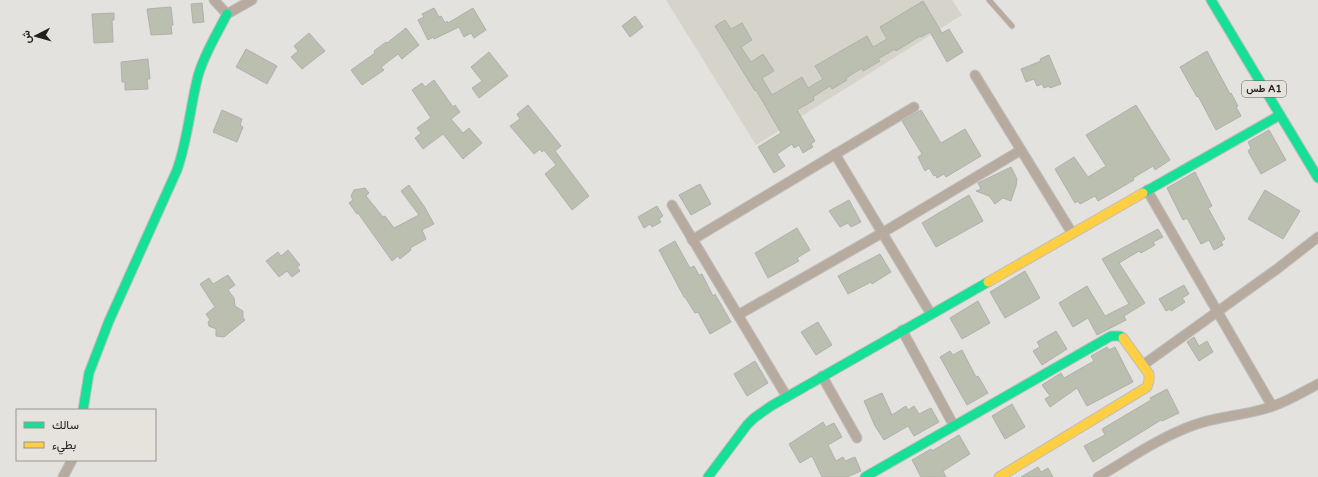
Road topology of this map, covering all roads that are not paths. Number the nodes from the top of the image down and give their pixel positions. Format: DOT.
graph roads {
  1 [pos="214,0"];
  2 [pos="252,0"];
  3 [pos="990,0"];
  4 [pos="1211,0"];
  5 [pos="227,14"];
  6 [pos="1012,26"];
  7 [pos="976,75"];
  8 [pos="914,107"];
  9 [pos="1280,115"];
  10 [pos="1021,150"];
  11 [pos="835,154"];
  12 [pos="1318,178"];
  13 [pos="1147,190"];
  14 [pos="672,205"];
  15 [pos="882,232"];
  16 [pos="1072,233"];
  17 [pos="1318,237"];
  18 [pos="692,240"];
  19 [pos="1218,312"];
  20 [pos="931,314"];
  21 [pos="738,315"];
  22 [pos="902,330"];
  23 [pos="1143,365"];
  24 [pos="822,376"];
  25 [pos="1318,384"];
  26 [pos="787,397"];
  27 [pos="1272,406"];
  28 [pos="83,409"];
  29 [pos="954,426"];
  30 [pos="857,438"];
  31 [pos="71,461"];
  32 [pos="63,477"];
  33 [pos="708,477"];
  34 [pos="865,477"];
  35 [pos="999,477"];
  36 [pos="1098,477"];
  1 -- 5 [label="street"];
  2 -- 5 [label="street"];
  3 -- 6 [label="lane"];
  4 -- 9 [label="main road, طس A1"];
  5 -- 28 [label="main road"];
  7 -- 10 [label="street"];
  8 -- 11 [label="street"];
  9 -- 12 [label="main road, طس A1"];
  9 -- 13 [label="main road"];
  10 -- 15 [label="street"];
  10 -- 16 [label="street"];
  11 -- 15 [label="street"];
  11 -- 18 [label="street"];
  13 -- 16 [label="main road"];
  13 -- 19 [label="street"];
  14 -- 18 [label="street"];
  15 -- 20 [label="street"];
  15 -- 21 [label="street"];
  16 -- 20 [label="main road"];
  17 -- 19 [label="street"];
  18 -- 21 [label="street"];
  19 -- 23 [label="street"];
  19 -- 27 [label="street"];
  20 -- 22 [label="main road"];
  21 -- 26 [label="street"];
  22 -- 24 [label="main road"];
  22 -- 29 [label="street"];
  23 -- 29 [label="main road"];
  23 -- 35 [label="main road"];
  24 -- 26 [label="main road"];
  24 -- 30 [label="street"];
  25 -- 27 [label="street"];
  26 -- 33 [label="main road"];
  27 -- 36 [label="street"];
  29 -- 34 [label="main road"];
  31 -- 32 [label="street"];
}
